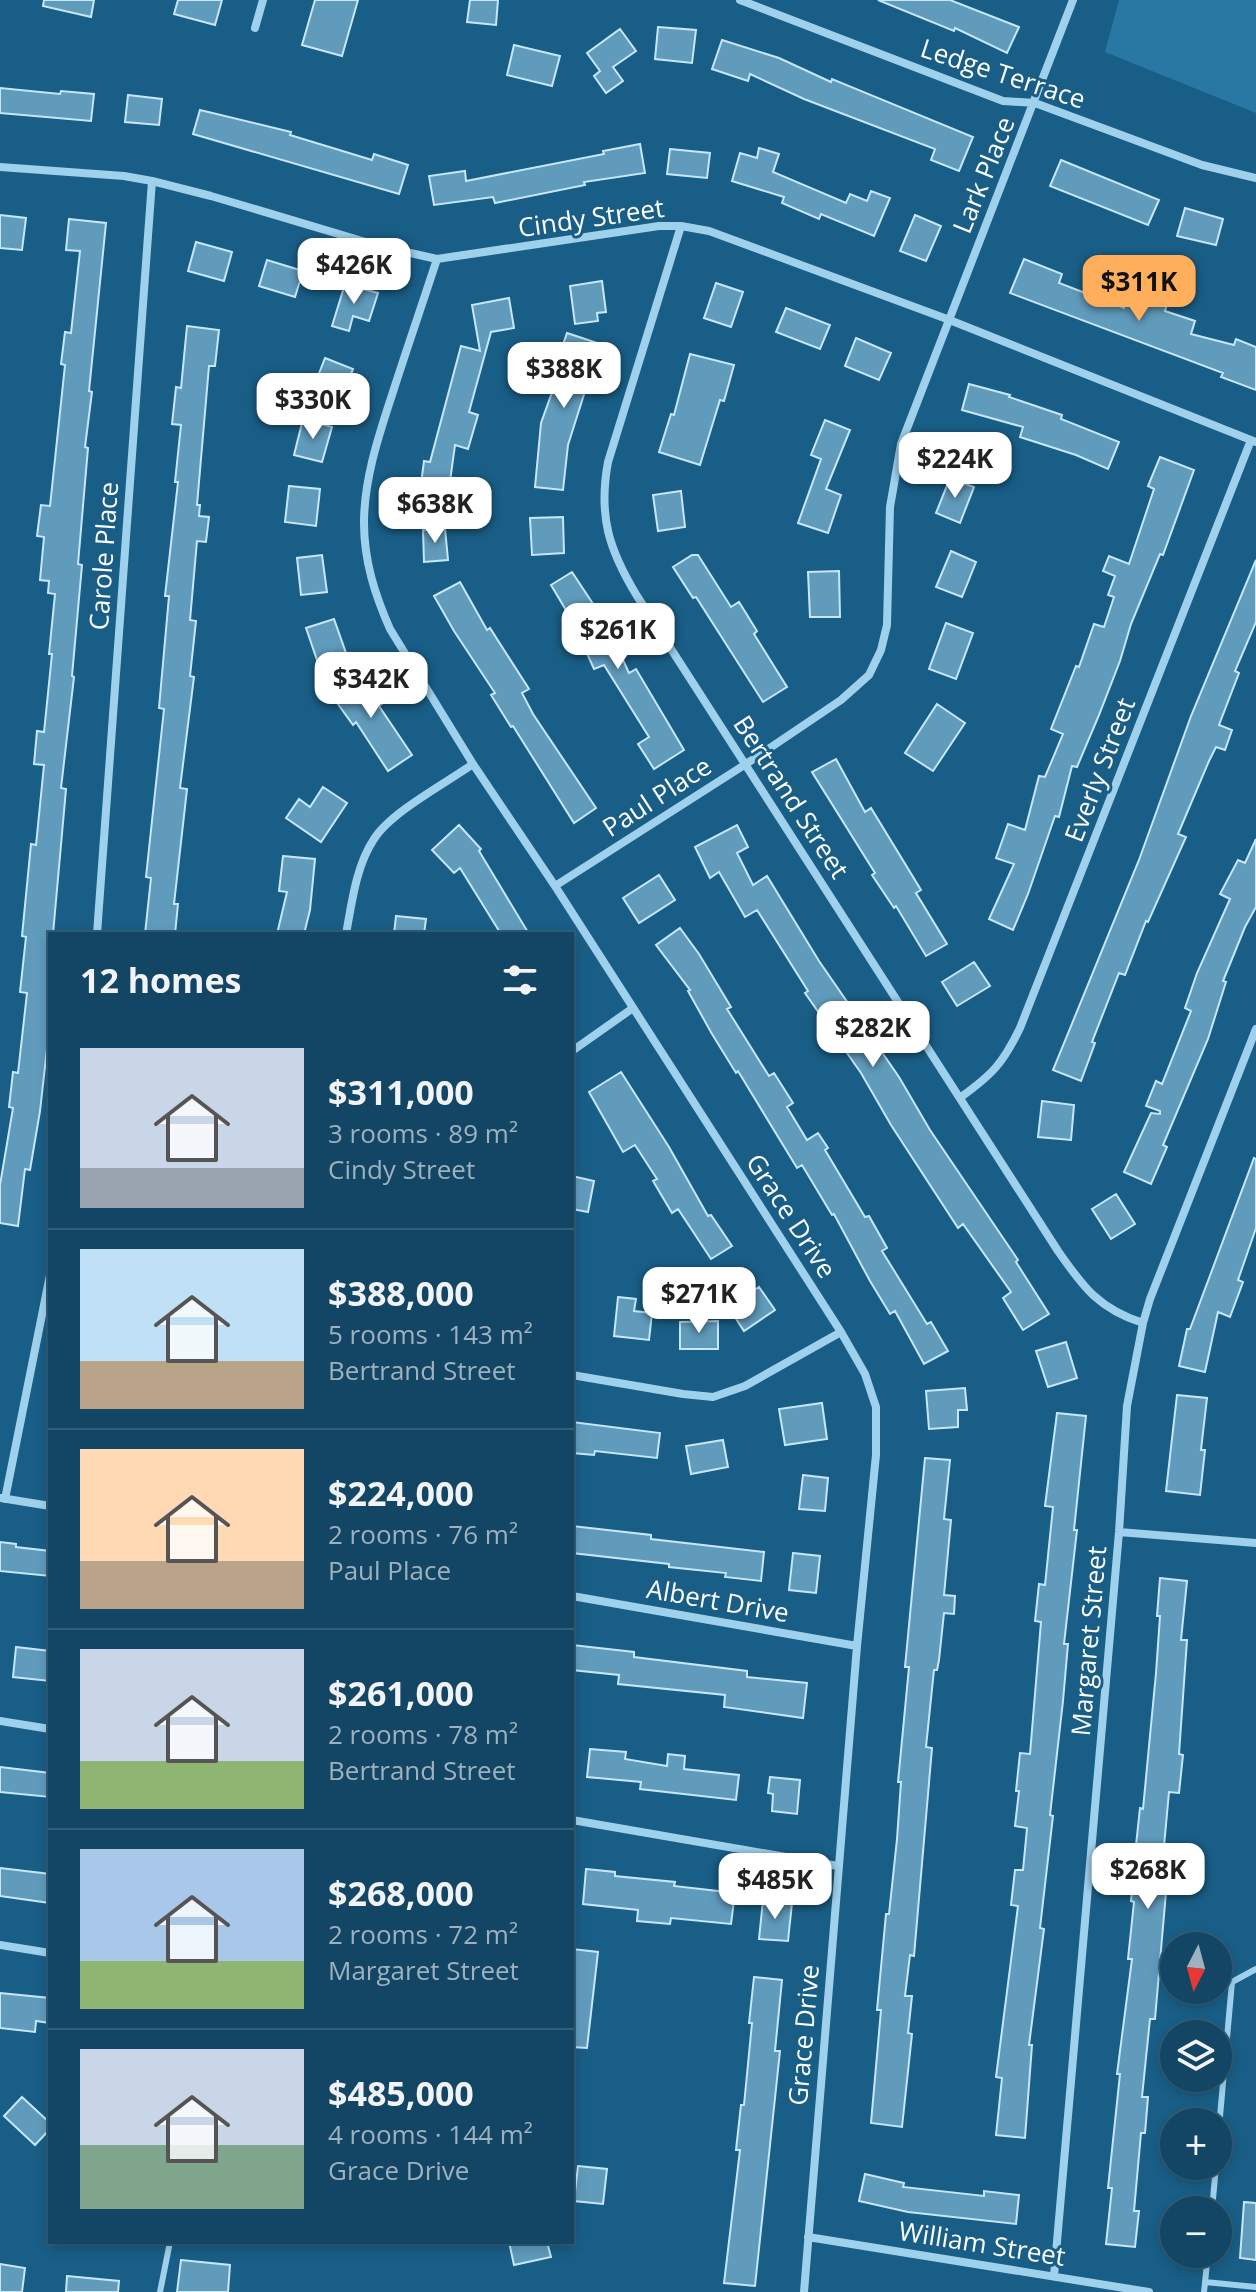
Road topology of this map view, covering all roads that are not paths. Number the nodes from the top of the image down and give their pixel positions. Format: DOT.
graph roads {
  1 [pos="263,0"];
  2 [pos="740,0"];
  3 [pos="1073,0"];
  4 [pos="255,28"];
  5 [pos="1035,103"];
  6 [pos="0,167"];
  7 [pos="1256,178"];
  8 [pos="152,181"];
  9 [pos="681,226"];
  10 [pos="437,259"];
  11 [pos="947,319"];
  12 [pos="1253,441"];
  13 [pos="473,764"];
  14 [pos="746,764"];
  15 [pos="555,886"];
  16 [pos="97,932"];
  17 [pos="346,932"];
  18 [pos="633,1008"];
  19 [pos="1256,1029"];
  20 [pos="574,1050"];
  21 [pos="961,1097"];
  22 [pos="48,1284"];
  23 [pos="1143,1323"];
  24 [pos="841,1332"];
  25 [pos="574,1375"];
  26 [pos="2,1498"];
  27 [pos="48,1506"];
  28 [pos="1119,1532"];
  29 [pos="1256,1543"];
  30 [pos="574,1596"];
  31 [pos="857,1646"];
  32 [pos="0,1721"];
  33 [pos="48,1729"];
  34 [pos="574,1820"];
  35 [pos="838,1866"];
  36 [pos="0,1945"];
  37 [pos="48,1953"];
  38 [pos="1256,1969"];
  39 [pos="1221,2108"];
  40 [pos="808,2237"];
  41 [pos="170,2244"];
  42 [pos="1206,2268"];
  43 [pos="1054,2276"];
  44 [pos="1205,2282"];
  45 [pos="1256,2287"];
  46 [pos="160,2292"];
  47 [pos="804,2292"];
  48 [pos="1149,2292"];
  49 [pos="1204,2292"];
  1 -- 4 [label="street"];
  2 -- 5 [label="street, Ledge Terrace"];
  3 -- 5 [label="street, Lark Place"];
  5 -- 7 [label="street, Ledge Terrace"];
  5 -- 11 [label="street, Lark Place"];
  6 -- 8 [label="street, Cindy Street"];
  8 -- 10 [label="street, Cindy Street"];
  8 -- 16 [label="street, Carole Place"];
  9 -- 10 [label="street, Cindy Street"];
  9 -- 11 [label="street, Cindy Street"];
  9 -- 14 [label="street, Bertrand Street"];
  10 -- 13 [label="street, Grace Drive"];
  11 -- 12 [label="street, Cindy Street"];
  11 -- 14 [label="street, Paul Place"];
  12 -- 21 [label="street, Everly Street"];
  13 -- 15 [label="street, Grace Drive"];
  13 -- 17 [label="street"];
  14 -- 15 [label="street, Paul Place"];
  14 -- 21 [label="street, Bertrand Street"];
  15 -- 18 [label="street, Grace Drive"];
  18 -- 20 [label="street"];
  18 -- 24 [label="street, Grace Drive"];
  19 -- 23 [label="street, Margaret Street"];
  21 -- 23 [label="street, Bertrand Street"];
  22 -- 26 [label="street"];
  23 -- 28 [label="street, Margaret Street"];
  24 -- 25 [label="street"];
  24 -- 31 [label="street, Grace Drive"];
  26 -- 27 [label="street"];
  28 -- 29 [label="street"];
  28 -- 43 [label="street, Margaret Street"];
  30 -- 31 [label="street, Albert Drive"];
  31 -- 35 [label="street, Grace Drive"];
  32 -- 33 [label="street"];
  34 -- 35 [label="street"];
  35 -- 40 [label="street, Grace Drive"];
  36 -- 37 [label="street"];
  38 -- 39 [label="lane"];
  40 -- 43 [label="street, William Street"];
  40 -- 47 [label="street, Grace Drive"];
  41 -- 46 [label="lane"];
  42 -- 44 [label="lane"];
  43 -- 48 [label="street, William Street"];
  44 -- 45 [label="lane"];
  44 -- 49 [label="lane"];
}
